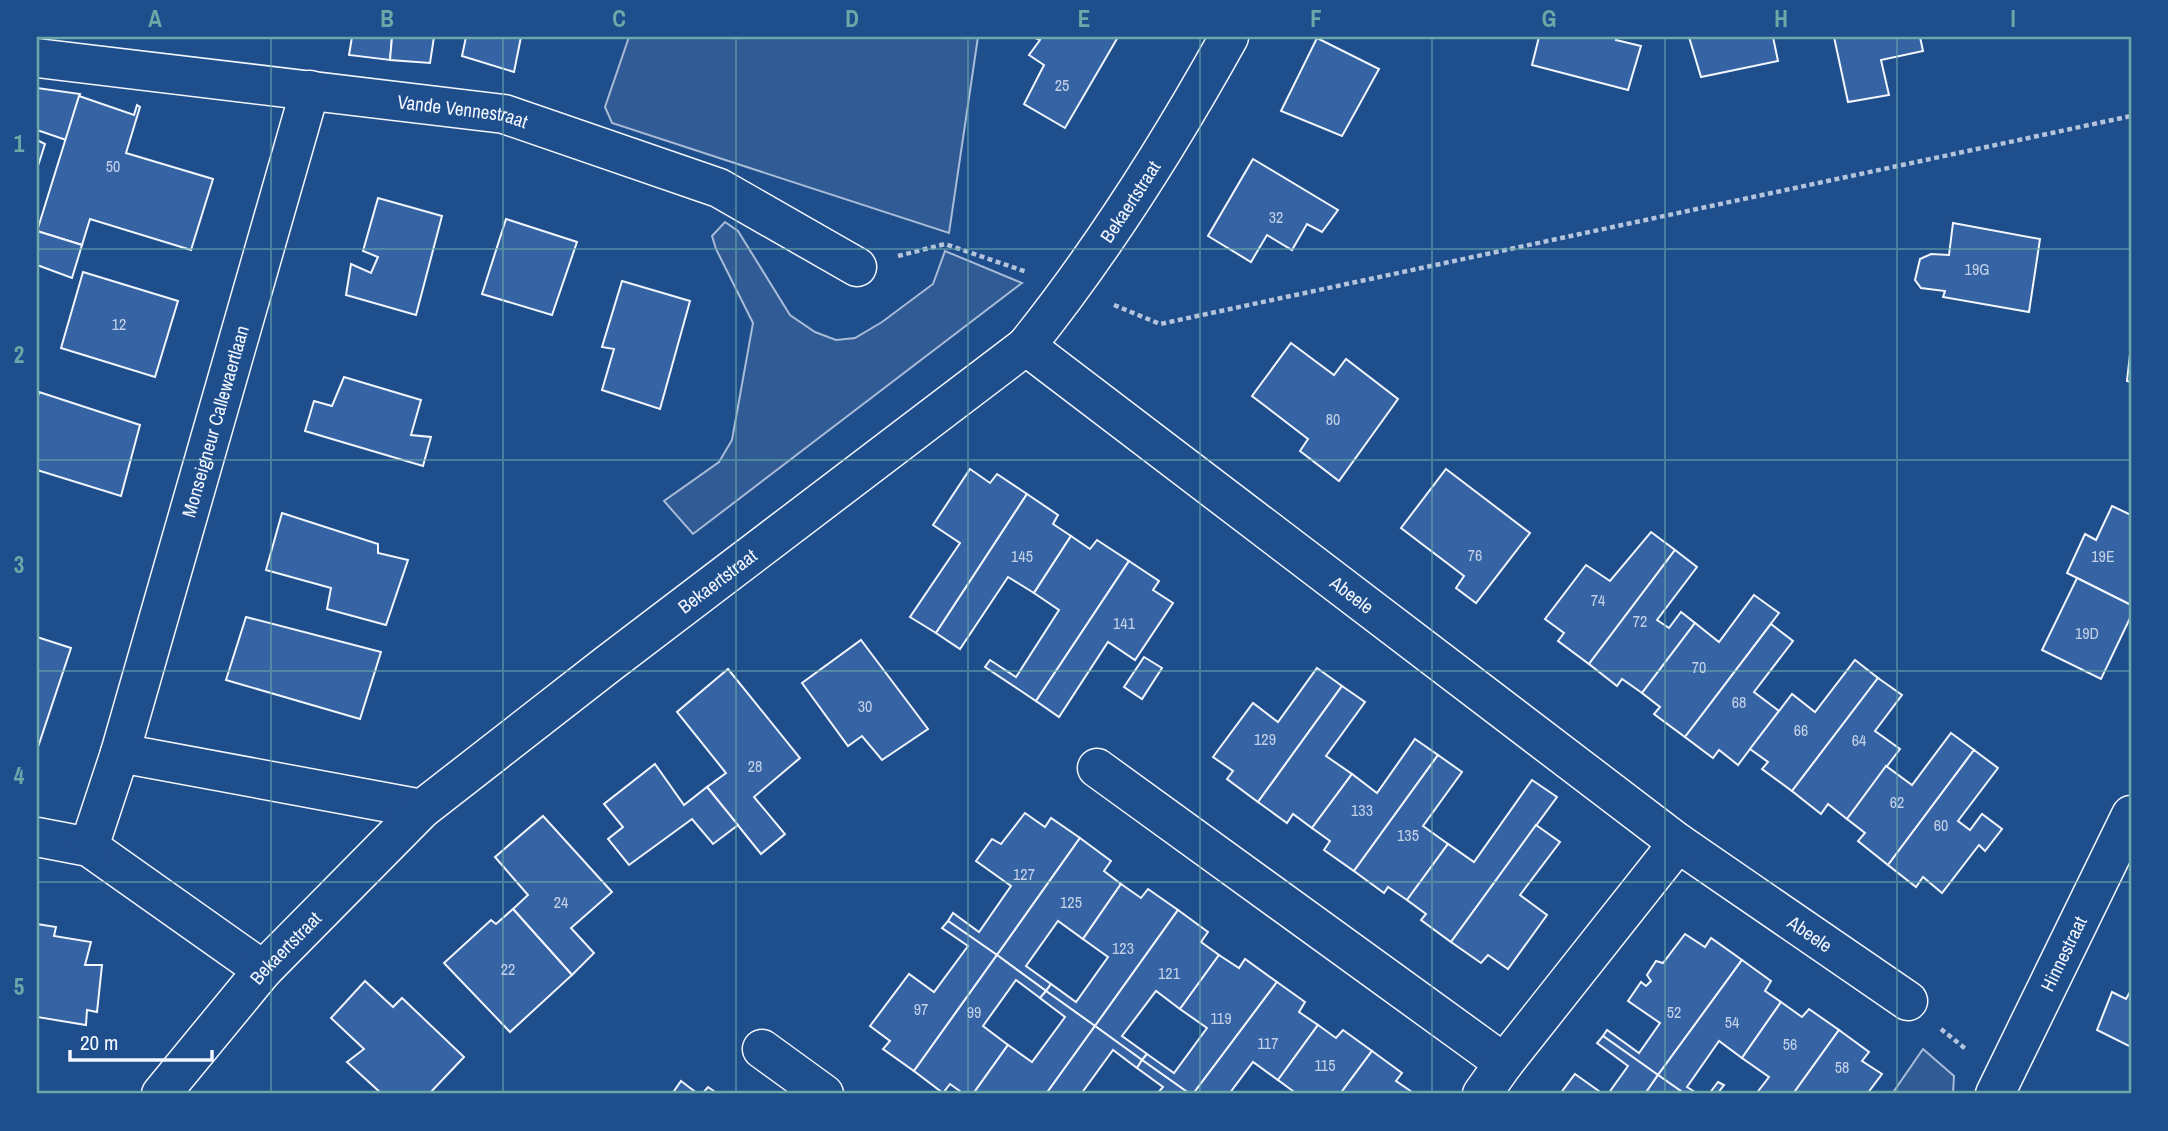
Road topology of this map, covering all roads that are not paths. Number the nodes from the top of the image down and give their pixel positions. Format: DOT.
graph roads {
  1 [pos="1229,37"];
  2 [pos="37,58"];
  3 [pos="310,90"];
  4 [pos="857,267"];
  5 [pos="1026,346"];
  6 [pos="120,753"];
  7 [pos="1097,768"];
  8 [pos="422,809"];
  9 [pos="2131,815"];
  10 [pos="37,837"];
  11 [pos="1678,843"];
  12 [pos="89,847"];
  13 [pos="263,970"];
  14 [pos="1908,1001"];
  15 [pos="762,1049"];
  16 [pos="1504,1063"];
  17 [pos="1999,1087"];
  18 [pos="161,1094"];
  19 [pos="824,1094"];
  20 [pos="1482,1094"];
  1 -- 5 [label="street, Bekaertstraat"];
  2 -- 3 [label="street, Vande Vennestraat"];
  3 -- 4 [label="street, Vande Vennestraat"];
  3 -- 6 [label="street, Monseigneur Callewaertlaan"];
  5 -- 8 [label="street, Bekaertstraat"];
  5 -- 11 [label="street, Abeele"];
  6 -- 8 [label="street"];
  6 -- 12 [label="street, Monseigneur Callewaertlaan"];
  7 -- 16 [label="street"];
  8 -- 13 [label="street, Bekaertstraat"];
  9 -- 17 [label="street, Hinnestraat"];
  10 -- 12 [label="street"];
  11 -- 14 [label="street, Abeele"];
  11 -- 16 [label="street"];
  12 -- 13 [label="street"];
  13 -- 18 [label="street, Bekaertstraat"];
  15 -- 19 [label="street"];
  16 -- 20 [label="street"];
}
